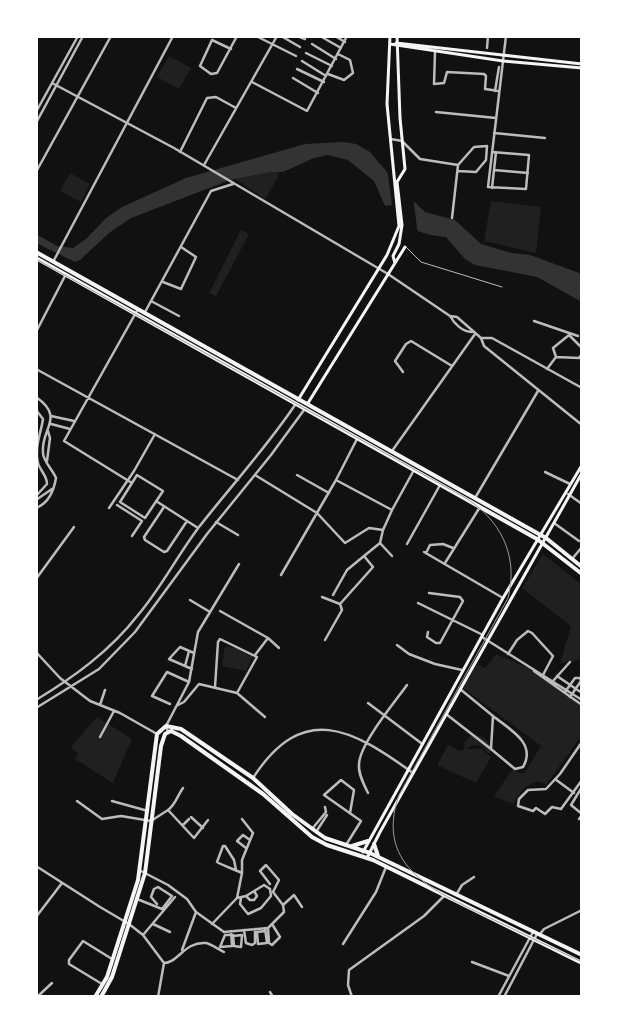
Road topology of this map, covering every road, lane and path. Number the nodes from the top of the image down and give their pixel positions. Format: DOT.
graph roads {
  1 [pos="78,36"];
  2 [pos="83,36"];
  3 [pos="111,36"];
  4 [pos="173,36"];
  5 [pos="237,36"];
  6 [pos="256,36"];
  7 [pos="279,36"];
  8 [pos="297,36"];
  9 [pos="320,36"];
  10 [pos="335,36"];
  11 [pos="348,36"];
  12 [pos="390,36"];
  13 [pos="397,36"];
  14 [pos="488,36"];
  15 [pos="506,36"];
  16 [pos="305,39"];
  17 [pos="345,42"];
  18 [pos="312,44"];
  19 [pos="390,44"];
  20 [pos="272,45"];
  21 [pos="397,45"];
  22 [pos="416,47"];
  23 [pos="231,48"];
  24 [pos="300,48"];
  25 [pos="341,48"];
  26 [pos="486,48"];
  27 [pos="435,52"];
  28 [pos="306,53"];
  29 [pos="338,54"];
  30 [pos="296,56"];
  31 [pos="336,59"];
  32 [pos="503,59"];
  33 [pos="302,61"];
  34 [pos="332,66"];
  35 [pos="499,66"];
  36 [pos="582,66"];
  37 [pos="297,69"];
  38 [pos="328,75"];
  39 [pos="293,78"];
  40 [pos="251,82"];
  41 [pos="324,82"];
  42 [pos="52,83"];
  43 [pos="56,86"];
  44 [pos="497,91"];
  45 [pos="318,93"];
  46 [pos="78,96"];
  47 [pos="236,108"];
  48 [pos="36,112"];
  49 [pos="436,112"];
  50 [pos="496,118"];
  51 [pos="36,123"];
  52 [pos="126,123"];
  53 [pos="494,133"];
  54 [pos="545,138"];
  55 [pos="390,139"];
  56 [pos="402,141"];
  57 [pos="180,152"];
  58 [pos="494,152"];
  59 [pos="458,165"];
  60 [pos="204,166"];
  61 [pos="494,170"];
  62 [pos="457,171"];
  63 [pos="36,172"];
  64 [pos="528,173"];
  65 [pos="232,183"];
  66 [pos="396,185"];
  67 [pos="490,188"];
  68 [pos="452,218"];
  69 [pos="405,246"];
  70 [pos="180,247"];
  71 [pos="36,252"];
  72 [pos="36,258"];
  73 [pos="53,262"];
  74 [pos="395,263"];
  75 [pos="379,269"];
  76 [pos="66,274"];
  77 [pos="388,274"];
  78 [pos="162,281"];
  79 [pos="502,287"];
  80 [pos="151,301"];
  81 [pos="136,311"];
  82 [pos="145,312"];
  83 [pos="179,316"];
  84 [pos="450,316"];
  85 [pos="534,321"];
  86 [pos="36,332"];
  87 [pos="473,333"];
  88 [pos="578,336"];
  89 [pos="480,338"];
  90 [pos="582,348"];
  91 [pos="582,354"];
  92 [pos="556,357"];
  93 [pos="452,366"];
  94 [pos="36,369"];
  95 [pos="547,369"];
  96 [pos="403,372"];
  97 [pos="582,388"];
  98 [pos="538,391"];
  99 [pos="36,397"];
  100 [pos="88,397"];
  101 [pos="300,398"];
  102 [pos="308,403"];
  103 [pos="295,405"];
  104 [pos="36,410"];
  105 [pos="304,410"];
  106 [pos="51,416"];
  107 [pos="74,421"];
  108 [pos="51,424"];
  109 [pos="582,425"];
  110 [pos="70,429"];
  111 [pos="48,431"];
  112 [pos="155,434"];
  113 [pos="358,438"];
  114 [pos="393,451"];
  115 [pos="389,456"];
  116 [pos="47,461"];
  117 [pos="582,465"];
  118 [pos="414,470"];
  119 [pos="545,472"];
  120 [pos="582,473"];
  121 [pos="255,475"];
  122 [pos="297,475"];
  123 [pos="127,480"];
  124 [pos="238,480"];
  125 [pos="336,480"];
  126 [pos="132,483"];
  127 [pos="570,484"];
  128 [pos="440,485"];
  129 [pos="52,489"];
  130 [pos="565,491"];
  131 [pos="329,493"];
  132 [pos="569,494"];
  133 [pos="36,496"];
  134 [pos="475,498"];
  135 [pos="36,500"];
  136 [pos="156,501"];
  137 [pos="582,504"];
  138 [pos="118,505"];
  139 [pos="488,505"];
  140 [pos="164,507"];
  141 [pos="480,507"];
  142 [pos="36,508"];
  143 [pos="109,508"];
  144 [pos="392,510"];
  145 [pos="485,510"];
  146 [pos="317,513"];
  147 [pos="145,518"];
  148 [pos="187,521"];
  149 [pos="142,522"];
  150 [pos="216,522"];
  151 [pos="554,522"];
  152 [pos="74,527"];
  153 [pos="198,528"];
  154 [pos="383,530"];
  155 [pos="238,535"];
  156 [pos="540,535"];
  157 [pos="132,536"];
  158 [pos="546,538"];
  159 [pos="537,539"];
  160 [pos="579,542"];
  161 [pos="380,543"];
  162 [pos="543,543"];
  163 [pos="407,544"];
  164 [pos="453,548"];
  165 [pos="582,548"];
  166 [pos="364,556"];
  167 [pos="392,556"];
  168 [pos="572,559"];
  169 [pos="446,563"];
  170 [pos="239,564"];
  171 [pos="582,567"];
  172 [pos="582,574"];
  173 [pos="281,575"];
  174 [pos="36,579"];
  175 [pos="429,593"];
  176 [pos="333,595"];
  177 [pos="322,597"];
  178 [pos="503,598"];
  179 [pos="190,600"];
  180 [pos="418,603"];
  181 [pos="340,604"];
  182 [pos="220,611"];
  183 [pos="210,612"];
  184 [pos="452,620"];
  185 [pos="428,632"];
  186 [pos="482,636"];
  187 [pos="268,638"];
  188 [pos="325,640"];
  189 [pos="489,641"];
  190 [pos="397,646"];
  191 [pos="279,648"];
  192 [pos="189,650"];
  193 [pos="36,652"];
  194 [pos="194,652"];
  195 [pos="508,654"];
  196 [pos="254,655"];
  197 [pos="570,662"];
  198 [pos="185,666"];
  199 [pos="192,670"];
  200 [pos="462,670"];
  201 [pos="534,671"];
  202 [pos="543,675"];
  203 [pos="557,676"];
  204 [pos="553,681"];
  205 [pos="66,682"];
  206 [pos="189,682"];
  207 [pos="407,685"];
  208 [pos="570,685"];
  209 [pos="215,687"];
  210 [pos="72,688"];
  211 [pos="460,689"];
  212 [pos="576,689"];
  213 [pos="104,690"];
  214 [pos="566,691"];
  215 [pos="237,693"];
  216 [pos="582,693"];
  217 [pos="572,695"];
  218 [pos="36,700"];
  219 [pos="582,700"];
  220 [pos="170,704"];
  221 [pos="178,704"];
  222 [pos="368,704"];
  223 [pos="582,704"];
  224 [pos="100,705"];
  225 [pos="36,708"];
  226 [pos="114,711"];
  227 [pos="446,714"];
  228 [pos="493,716"];
  229 [pos="265,717"];
  230 [pos="384,717"];
  231 [pos="166,726"];
  232 [pos="168,732"];
  233 [pos="158,734"];
  234 [pos="100,737"];
  235 [pos="582,742"];
  236 [pos="421,743"];
  237 [pos="367,744"];
  238 [pos="491,749"];
  239 [pos="407,769"];
  240 [pos="413,773"];
  241 [pos="253,778"];
  242 [pos="555,779"];
  243 [pos="582,780"];
  244 [pos="582,787"];
  245 [pos="184,788"];
  246 [pos="368,793"];
  247 [pos="575,794"];
  248 [pos="77,801"];
  249 [pos="112,801"];
  250 [pos="325,807"];
  251 [pos="168,810"];
  252 [pos="148,811"];
  253 [pos="350,813"];
  254 [pos="327,814"];
  255 [pos="582,814"];
  256 [pos="242,819"];
  257 [pos="579,819"];
  258 [pos="208,820"];
  259 [pos="149,821"];
  260 [pos="183,825"];
  261 [pos="203,828"];
  262 [pos="314,831"];
  263 [pos="250,840"];
  264 [pos="368,841"];
  265 [pos="374,844"];
  266 [pos="348,846"];
  267 [pos="246,848"];
  268 [pos="363,850"];
  269 [pos="370,853"];
  270 [pos="361,855"];
  271 [pos="377,856"];
  272 [pos="368,858"];
  273 [pos="386,866"];
  274 [pos="37,868"];
  275 [pos="139,870"];
  276 [pos="236,870"];
  277 [pos="145,873"];
  278 [pos="242,873"];
  279 [pos="474,877"];
  280 [pos="62,882"];
  281 [pos="270,884"];
  282 [pos="254,891"];
  283 [pos="445,895"];
  284 [pos="456,895"];
  285 [pos="175,896"];
  286 [pos="246,896"];
  287 [pos="134,898"];
  288 [pos="237,898"];
  289 [pos="242,898"];
  290 [pos="157,904"];
  291 [pos="283,905"];
  292 [pos="302,907"];
  293 [pos="582,910"];
  294 [pos="196,912"];
  295 [pos="36,916"];
  296 [pos="124,922"];
  297 [pos="129,924"];
  298 [pos="152,924"];
  299 [pos="212,924"];
  300 [pos="272,925"];
  301 [pos="255,929"];
  302 [pos="266,929"];
  303 [pos="244,930"];
  304 [pos="232,931"];
  305 [pos="170,932"];
  306 [pos="536,934"];
  307 [pos="143,935"];
  308 [pos="232,935"];
  309 [pos="532,938"];
  310 [pos="343,944"];
  311 [pos="182,951"];
  312 [pos="224,952"];
  313 [pos="582,955"];
  314 [pos="112,959"];
  315 [pos="472,962"];
  316 [pos="164,963"];
  317 [pos="582,963"];
  318 [pos="110,965"];
  319 [pos="115,967"];
  320 [pos="509,976"];
  321 [pos="52,983"];
  322 [pos="102,984"];
  323 [pos="270,992"];
  324 [pos="499,995"];
  325 [pos="505,996"];
  326 [pos="37,997"];
  327 [pos="95,997"];
  328 [pos="101,997"];
  329 [pos="158,997"];
  330 [pos="273,997"];
  331 [pos="352,997"];
  1 -- 42 [label="street"];
  2 -- 43 [label="street"];
  3 -- 46 [label="street"];
  4 -- 52 [label="street"];
  5 -- 23 [label="street"];
  6 -- 20 [label="street"];
  7 -- 20 [label="street"];
  7 -- 24 [label="street"];
  8 -- 16 [label="street"];
  9 -- 25 [label="street"];
  10 -- 17 [label="street"];
  11 -- 17 [label="street"];
  12 -- 19 [label="main road"];
  13 -- 21 [label="main road"];
  14 -- 26 [label="street"];
  15 -- 32 [label="street"];
  17 -- 25 [label="street"];
  18 -- 31 [label="street"];
  19 -- 21 [label="main road"];
  19 -- 55 [label="main road"];
  20 -- 30 [label="street"];
  20 -- 40 [label="street"];
  21 -- 22 [label="main road"];
  21 -- 56 [label="main road"];
  22 -- 27 [label="main road"];
  22 -- 32 [label="main road"];
  23 -- 23 [label="street"];
  25 -- 29 [label="street"];
  27 -- 32 [label="main road"];
  27 -- 44 [label="street"];
  28 -- 34 [label="street"];
  29 -- 31 [label="street"];
  29 -- 38 [label="street"];
  31 -- 34 [label="street"];
  32 -- 36 [label="main road"];
  32 -- 44 [label="street"];
  33 -- 38 [label="street"];
  34 -- 38 [label="street"];
  35 -- 44 [label="street"];
  37 -- 41 [label="street"];
  38 -- 41 [label="street"];
  39 -- 45 [label="street"];
  40 -- 45 [label="street"];
  40 -- 47 [label="street"];
  41 -- 45 [label="street"];
  42 -- 43 [label="street"];
  42 -- 48 [label="street"];
  43 -- 46 [label="street"];
  43 -- 51 [label="street"];
  44 -- 50 [label="street"];
  46 -- 52 [label="street"];
  46 -- 63 [label="street"];
  47 -- 57 [label="street"];
  47 -- 60 [label="street"];
  49 -- 50 [label="street"];
  50 -- 53 [label="street"];
  52 -- 57 [label="street"];
  52 -- 73 [label="street"];
  53 -- 54 [label="street"];
  53 -- 58 [label="street"];
  55 -- 56 [label="street"];
  55 -- 66 [label="main road"];
  56 -- 59 [label="street"];
  56 -- 66 [label="main road"];
  57 -- 60 [label="street"];
  58 -- 61 [label="street"];
  58 -- 64 [label="street"];
  58 -- 67 [label="street"];
  59 -- 62 [label="street"];
  59 -- 62 [label="street"];
  60 -- 65 [label="street"];
  61 -- 64 [label="street"];
  61 -- 67 [label="street"];
  62 -- 68 [label="street"];
  64 -- 67 [label="street"];
  65 -- 70 [label="street"];
  65 -- 75 [label="street"];
  66 -- 74 [label="main road"];
  66 -- 75 [label="main road"];
  69 -- 74 [label="main road"];
  69 -- 79 [label="lane"];
  70 -- 78 [label="street"];
  70 -- 78 [label="street"];
  71 -- 73 [label="main road"];
  72 -- 76 [label="main road"];
  73 -- 81 [label="main road"];
  74 -- 77 [label="main road"];
  75 -- 77 [label="street"];
  75 -- 101 [label="main road"];
  76 -- 81 [label="main road"];
  76 -- 86 [label="street"];
  77 -- 84 [label="street"];
  77 -- 102 [label="main road"];
  78 -- 80 [label="street"];
  80 -- 82 [label="street"];
  80 -- 83 [label="street"];
  81 -- 82 [label="main road"];
  81 -- 100 [label="street"];
  81 -- 103 [label="main road"];
  82 -- 101 [label="main road"];
  84 -- 87 [label="street"];
  84 -- 87 [label="street"];
  85 -- 88 [label="street"];
  87 -- 89 [label="street"];
  87 -- 93 [label="street"];
  89 -- 95 [label="street"];
  89 -- 98 [label="street"];
  90 -- 92 [label="street"];
  91 -- 92 [label="street"];
  92 -- 95 [label="street"];
  93 -- 96 [label="street"];
  93 -- 114 [label="street"];
  94 -- 100 [label="street"];
  95 -- 97 [label="street"];
  98 -- 109 [label="street"];
  98 -- 134 [label="street"];
  99 -- 106 [label="street"];
  100 -- 107 [label="street"];
  100 -- 112 [label="street"];
  101 -- 102 [label="main road"];
  101 -- 103 [label="main road"];
  102 -- 105 [label="main road"];
  102 -- 114 [label="main road"];
  103 -- 105 [label="main road"];
  103 -- 124 [label="street"];
  104 -- 133 [label="street"];
  105 -- 113 [label="main road"];
  105 -- 121 [label="street"];
  106 -- 107 [label="street"];
  106 -- 108 [label="street"];
  107 -- 110 [label="street"];
  108 -- 110 [label="street"];
  108 -- 111 [label="street"];
  110 -- 123 [label="street"];
  111 -- 116 [label="street"];
  111 -- 116 [label="street"];
  112 -- 123 [label="street"];
  112 -- 124 [label="street"];
  113 -- 115 [label="main road"];
  113 -- 125 [label="street"];
  114 -- 115 [label="street"];
  114 -- 134 [label="main road"];
  115 -- 118 [label="main road"];
  116 -- 129 [label="street"];
  117 -- 127 [label="main road"];
  118 -- 128 [label="main road"];
  118 -- 144 [label="street"];
  119 -- 127 [label="street"];
  120 -- 132 [label="main road"];
  121 -- 146 [label="street"];
  121 -- 150 [label="street"];
  122 -- 131 [label="street"];
  123 -- 126 [label="street"];
  123 -- 143 [label="street"];
  124 -- 153 [label="street"];
  125 -- 131 [label="street"];
  125 -- 144 [label="street"];
  126 -- 136 [label="street"];
  126 -- 147 [label="street"];
  127 -- 130 [label="main road"];
  128 -- 141 [label="main road"];
  128 -- 163 [label="street"];
  129 -- 135 [label="street"];
  129 -- 142 [label="street"];
  130 -- 132 [label="street"];
  130 -- 156 [label="main road"];
  131 -- 146 [label="street"];
  132 -- 137 [label="street"];
  132 -- 151 [label="main road"];
  134 -- 139 [label="main road"];
  136 -- 140 [label="street"];
  136 -- 147 [label="street"];
  138 -- 149 [label="street"];
  139 -- 145 [label="main road"];
  139 -- 156 [label="main road"];
  140 -- 148 [label="street"];
  140 -- 148 [label="street"];
  141 -- 145 [label="main road"];
  141 -- 169 [label="street"];
  144 -- 154 [label="street"];
  145 -- 159 [label="main road"];
  146 -- 154 [label="street"];
  146 -- 173 [label="street"];
  147 -- 149 [label="street"];
  148 -- 153 [label="street"];
  149 -- 157 [label="street"];
  150 -- 155 [label="street"];
  150 -- 210 [label="street"];
  151 -- 158 [label="main road"];
  151 -- 160 [label="street"];
  152 -- 174 [label="street"];
  153 -- 205 [label="street"];
  154 -- 161 [label="street"];
  156 -- 158 [label="main road"];
  156 -- 159 [label="main road"];
  158 -- 162 [label="main road"];
  158 -- 168 [label="main road"];
  159 -- 162 [label="main road"];
  159 -- 178 [label="main road"];
  161 -- 166 [label="street"];
  161 -- 167 [label="street"];
  162 -- 172 [label="main road"];
  162 -- 189 [label="main road"];
  164 -- 169 [label="street"];
  165 -- 168 [label="street"];
  166 -- 176 [label="street"];
  166 -- 181 [label="street"];
  168 -- 171 [label="main road"];
  169 -- 178 [label="street"];
  170 -- 183 [label="street"];
  175 -- 184 [label="street"];
  177 -- 181 [label="street"];
  178 -- 186 [label="main road"];
  179 -- 183 [label="street"];
  180 -- 184 [label="street"];
  181 -- 188 [label="street"];
  182 -- 187 [label="street"];
  183 -- 194 [label="street"];
  184 -- 185 [label="street"];
  184 -- 186 [label="street"];
  186 -- 189 [label="street"];
  186 -- 200 [label="main road"];
  187 -- 191 [label="street"];
  187 -- 196 [label="street"];
  189 -- 195 [label="street"];
  189 -- 211 [label="main road"];
  190 -- 200 [label="street"];
  192 -- 194 [label="street"];
  192 -- 198 [label="street"];
  192 -- 198 [label="street"];
  193 -- 205 [label="street"];
  194 -- 199 [label="street"];
  195 -- 201 [label="street"];
  195 -- 202 [label="street"];
  196 -- 209 [label="street"];
  196 -- 215 [label="street"];
  197 -- 203 [label="street"];
  198 -- 199 [label="street"];
  199 -- 206 [label="street"];
  200 -- 236 [label="main road"];
  201 -- 202 [label="street"];
  201 -- 214 [label="street"];
  202 -- 204 [label="street"];
  203 -- 204 [label="street"];
  203 -- 208 [label="street"];
  204 -- 214 [label="street"];
  205 -- 210 [label="street"];
  205 -- 218 [label="street"];
  206 -- 220 [label="street"];
  206 -- 221 [label="street"];
  207 -- 230 [label="street"];
  208 -- 212 [label="street"];
  208 -- 212 [label="street"];
  208 -- 214 [label="street"];
  209 -- 215 [label="street"];
  209 -- 221 [label="street"];
  210 -- 224 [label="street"];
  210 -- 225 [label="street"];
  211 -- 227 [label="main road"];
  211 -- 228 [label="street"];
  212 -- 216 [label="street"];
  212 -- 217 [label="street"];
  213 -- 224 [label="street"];
  214 -- 217 [label="street"];
  215 -- 229 [label="street"];
  217 -- 219 [label="street"];
  217 -- 223 [label="street"];
  221 -- 231 [label="street"];
  222 -- 230 [label="street"];
  224 -- 226 [label="street"];
  226 -- 233 [label="street"];
  226 -- 234 [label="street"];
  227 -- 238 [label="street"];
  227 -- 240 [label="main road"];
  228 -- 238 [label="street"];
  228 -- 238 [label="street"];
  230 -- 236 [label="street"];
  230 -- 237 [label="street"];
  231 -- 232 [label="street"];
  231 -- 233 [label="main road"];
  231 -- 241 [label="main road"];
  232 -- 259 [label="main road"];
  232 -- 270 [label="main road"];
  233 -- 252 [label="main road"];
  235 -- 242 [label="street"];
  236 -- 239 [label="main road"];
  237 -- 239 [label="street"];
  237 -- 241 [label="street"];
  237 -- 246 [label="street"];
  239 -- 240 [label="street"];
  239 -- 264 [label="main road"];
  240 -- 265 [label="main road"];
  241 -- 262 [label="main road"];
  242 -- 247 [label="street"];
  242 -- 247 [label="street"];
  243 -- 247 [label="street"];
  244 -- 247 [label="street"];
  245 -- 251 [label="street"];
  247 -- 255 [label="street"];
  248 -- 259 [label="street"];
  249 -- 252 [label="street"];
  250 -- 262 [label="street"];
  251 -- 259 [label="street"];
  251 -- 260 [label="street"];
  252 -- 259 [label="main road"];
  253 -- 253 [label="street"];
  253 -- 266 [label="street"];
  254 -- 262 [label="street"];
  255 -- 257 [label="street"];
  256 -- 263 [label="street"];
  258 -- 261 [label="street"];
  259 -- 275 [label="main road"];
  259 -- 277 [label="main road"];
  260 -- 261 [label="street"];
  260 -- 261 [label="street"];
  262 -- 266 [label="main road"];
  263 -- 267 [label="street"];
  263 -- 267 [label="street"];
  264 -- 266 [label="main road"];
  264 -- 268 [label="main road"];
  265 -- 269 [label="main road"];
  265 -- 271 [label="main road"];
  266 -- 268 [label="main road"];
  267 -- 278 [label="street"];
  268 -- 269 [label="main road"];
  268 -- 270 [label="main road"];
  269 -- 271 [label="main road"];
  269 -- 272 [label="main road"];
  270 -- 272 [label="main road"];
  271 -- 284 [label="main road"];
  272 -- 273 [label="main road"];
  273 -- 283 [label="main road"];
  273 -- 310 [label="street"];
  274 -- 280 [label="street"];
  275 -- 277 [label="street"];
  275 -- 287 [label="main road"];
  276 -- 276 [label="street"];
  276 -- 278 [label="street"];
  277 -- 287 [label="main road"];
  277 -- 294 [label="street"];
  278 -- 288 [label="street"];
  279 -- 284 [label="street"];
  280 -- 295 [label="street"];
  280 -- 296 [label="street"];
  281 -- 291 [label="street"];
  282 -- 286 [label="street"];
  282 -- 286 [label="street"];
  282 -- 289 [label="street"];
  283 -- 309 [label="main road"];
  283 -- 331 [label="street"];
  284 -- 306 [label="main road"];
  285 -- 298 [label="street"];
  286 -- 289 [label="street"];
  287 -- 290 [label="street"];
  287 -- 296 [label="main road"];
  287 -- 297 [label="main road"];
  288 -- 289 [label="street"];
  288 -- 299 [label="street"];
  291 -- 292 [label="street"];
  291 -- 300 [label="street"];
  293 -- 306 [label="street"];
  294 -- 299 [label="street"];
  294 -- 311 [label="street"];
  296 -- 297 [label="street"];
  296 -- 314 [label="main road"];
  297 -- 307 [label="street"];
  297 -- 319 [label="main road"];
  298 -- 305 [label="street"];
  298 -- 307 [label="street"];
  299 -- 304 [label="street"];
  300 -- 302 [label="street"];
  300 -- 302 [label="street"];
  301 -- 302 [label="street"];
  301 -- 303 [label="street"];
  301 -- 303 [label="street"];
  302 -- 302 [label="street"];
  303 -- 304 [label="street"];
  304 -- 308 [label="street"];
  306 -- 309 [label="street"];
  306 -- 313 [label="main road"];
  307 -- 316 [label="street"];
  308 -- 308 [label="street"];
  308 -- 308 [label="street"];
  309 -- 317 [label="main road"];
  309 -- 320 [label="street"];
  309 -- 325 [label="street"];
  311 -- 312 [label="street"];
  311 -- 316 [label="street"];
  314 -- 318 [label="main road"];
  314 -- 322 [label="street"];
  315 -- 320 [label="street"];
  316 -- 329 [label="street"];
  318 -- 319 [label="main road"];
  318 -- 322 [label="main road"];
  319 -- 328 [label="main road"];
  320 -- 324 [label="street"];
  321 -- 326 [label="street"];
  322 -- 327 [label="main road"];
  323 -- 330 [label="street"];
  324 -- 325 [label="street"];
}
